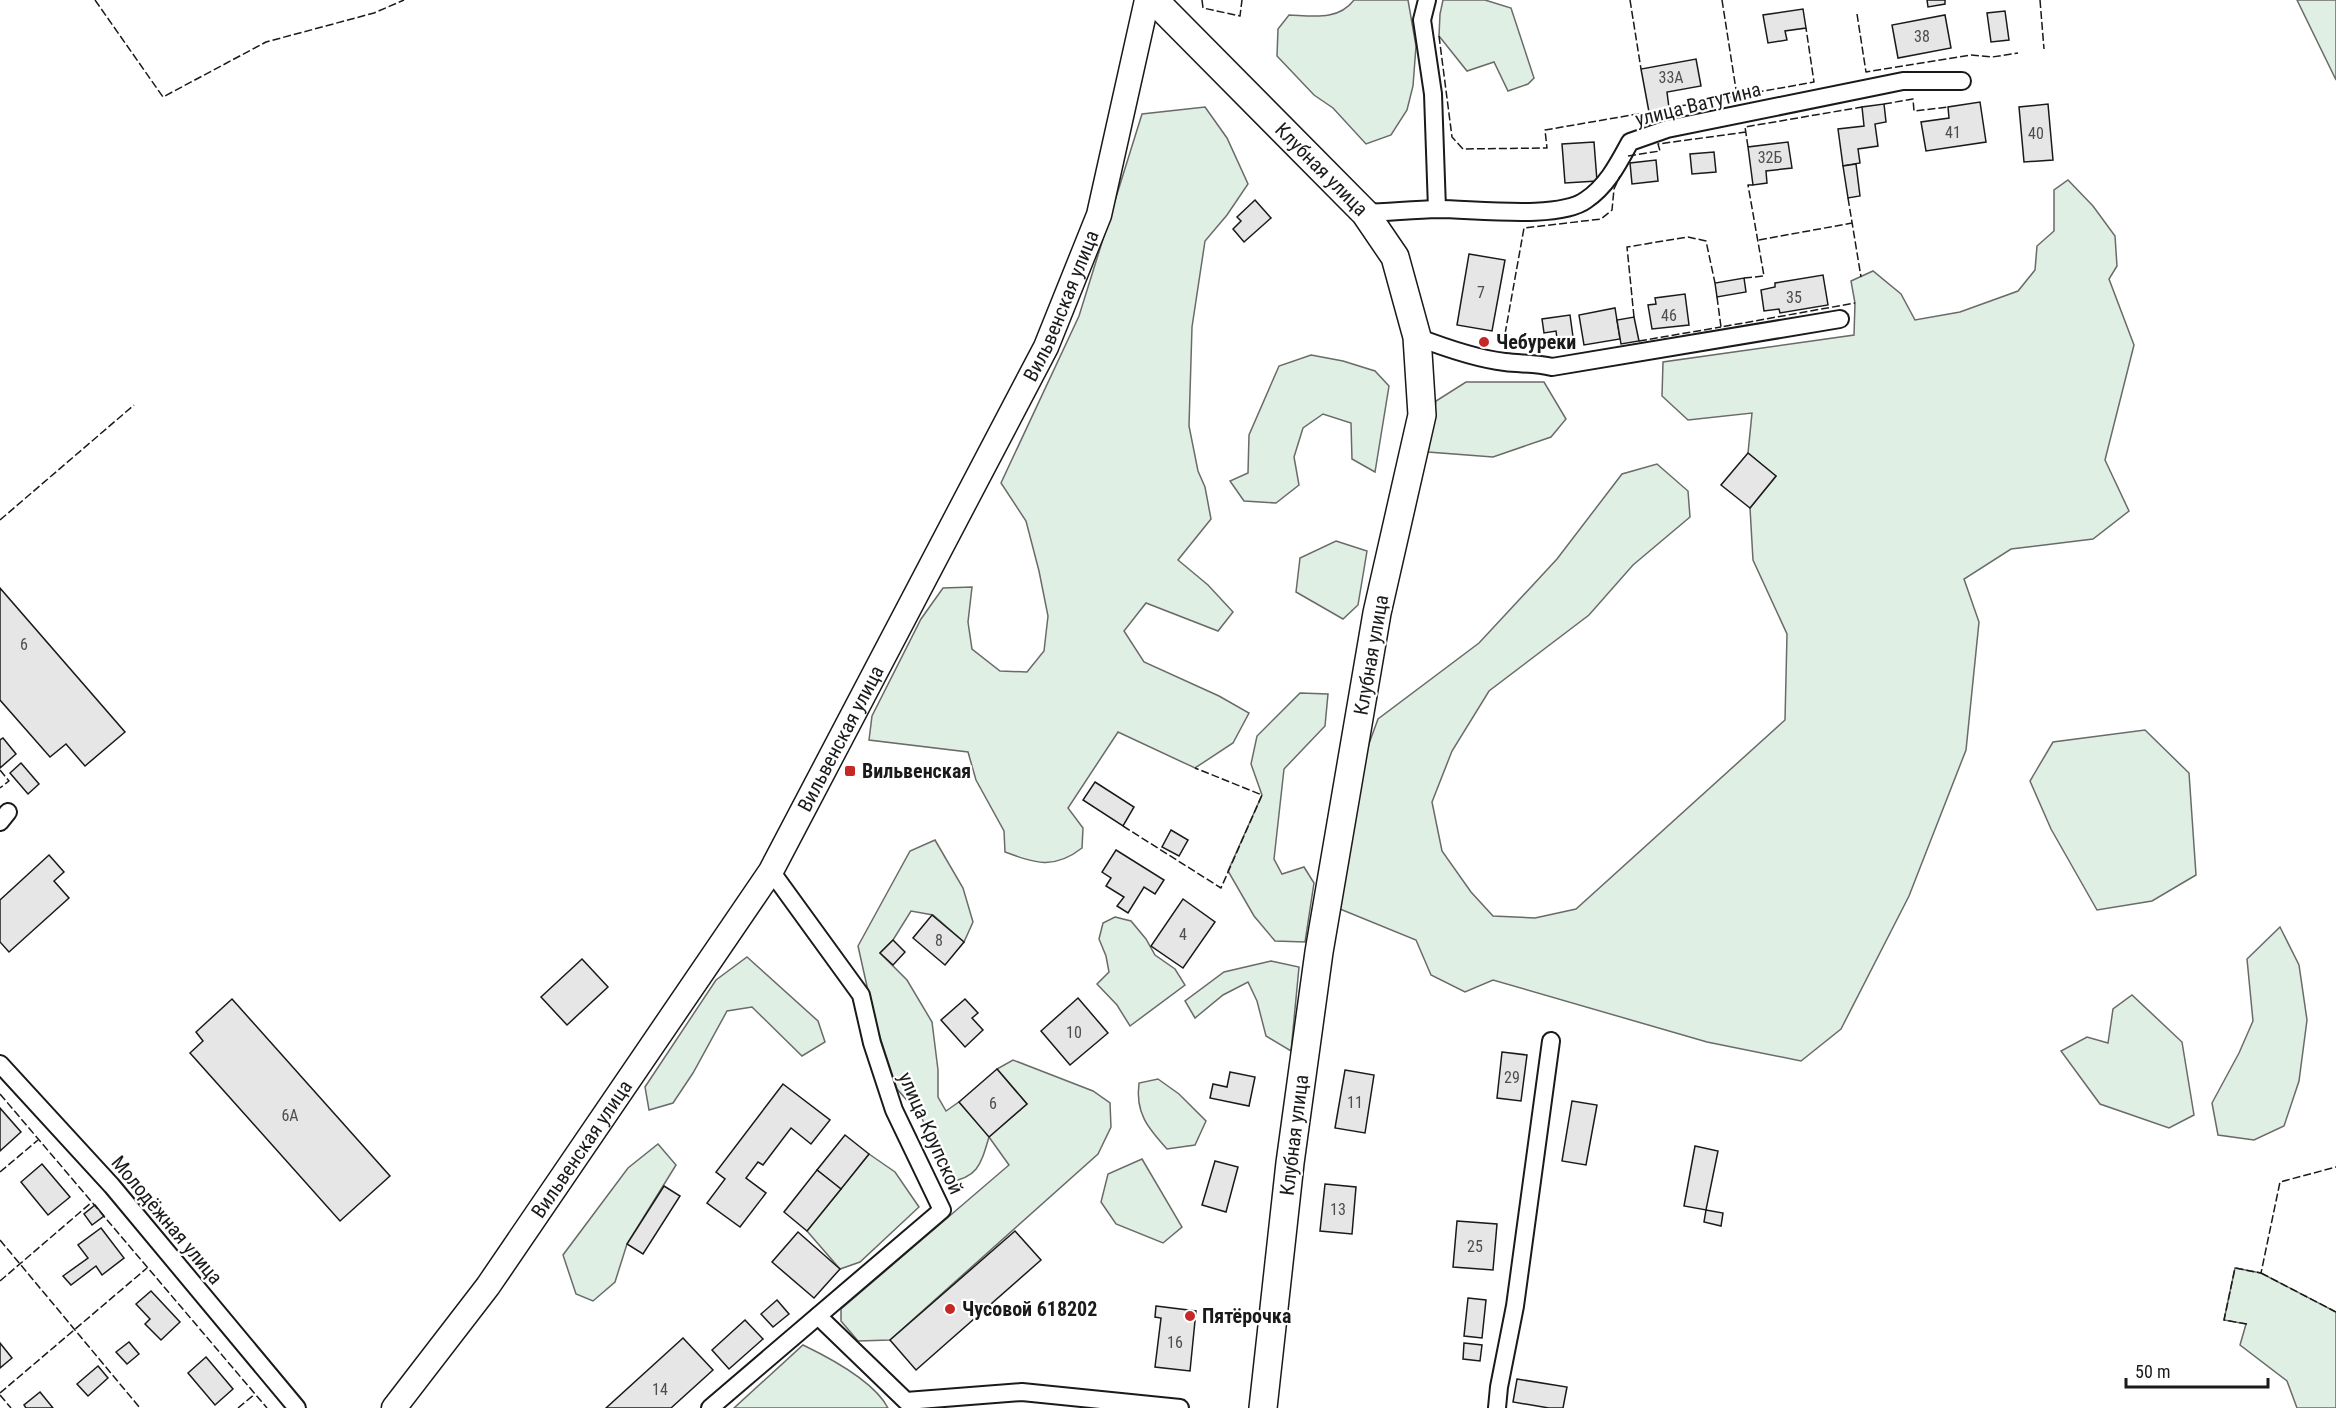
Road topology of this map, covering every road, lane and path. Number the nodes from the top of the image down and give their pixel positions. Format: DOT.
graph roads {
  1 [pos="1147,0"];
  2 [pos="1154,0"];
  3 [pos="1427,0"];
  4 [pos="1962,81"];
  5 [pos="1437,209"];
  6 [pos="1365,213"];
  7 [pos="1840,319"];
  8 [pos="1417,337"];
  9 [pos="771,871"];
  10 [pos="1551,1041"];
  11 [pos="0,1064"];
  12 [pos="818,1316"];
  13 [pos="1023,1392"];
  14 [pos="297,1408"];
  15 [pos="394,1408"];
  16 [pos="710,1408"];
  17 [pos="1015,1408"];
  18 [pos="1180,1408"];
  19 [pos="1263,1408"];
  20 [pos="1497,1408"];
  1 -- 9 [label="street, Вильвенская улица"];
  2 -- 6 [label="main road, Клубная улица"];
  3 -- 5 [label="street"];
  4 -- 5 [label="street, улица Ватутина"];
  5 -- 6 [label="street, улица Ватутина"];
  6 -- 8 [label="main road, Клубная улица"];
  7 -- 8 [label="street"];
  8 -- 19 [label="main road, Клубная улица"];
  9 -- 12 [label="street, улица Крупской"];
  9 -- 15 [label="street, Вильвенская улица"];
  10 -- 20 [label="street"];
  11 -- 14 [label="street, Молодёжная улица"];
  12 -- 13 [label="street"];
  12 -- 16 [label="street, улица Крупской"];
  13 -- 17 [label="street"];
  13 -- 18 [label="street"];
}
